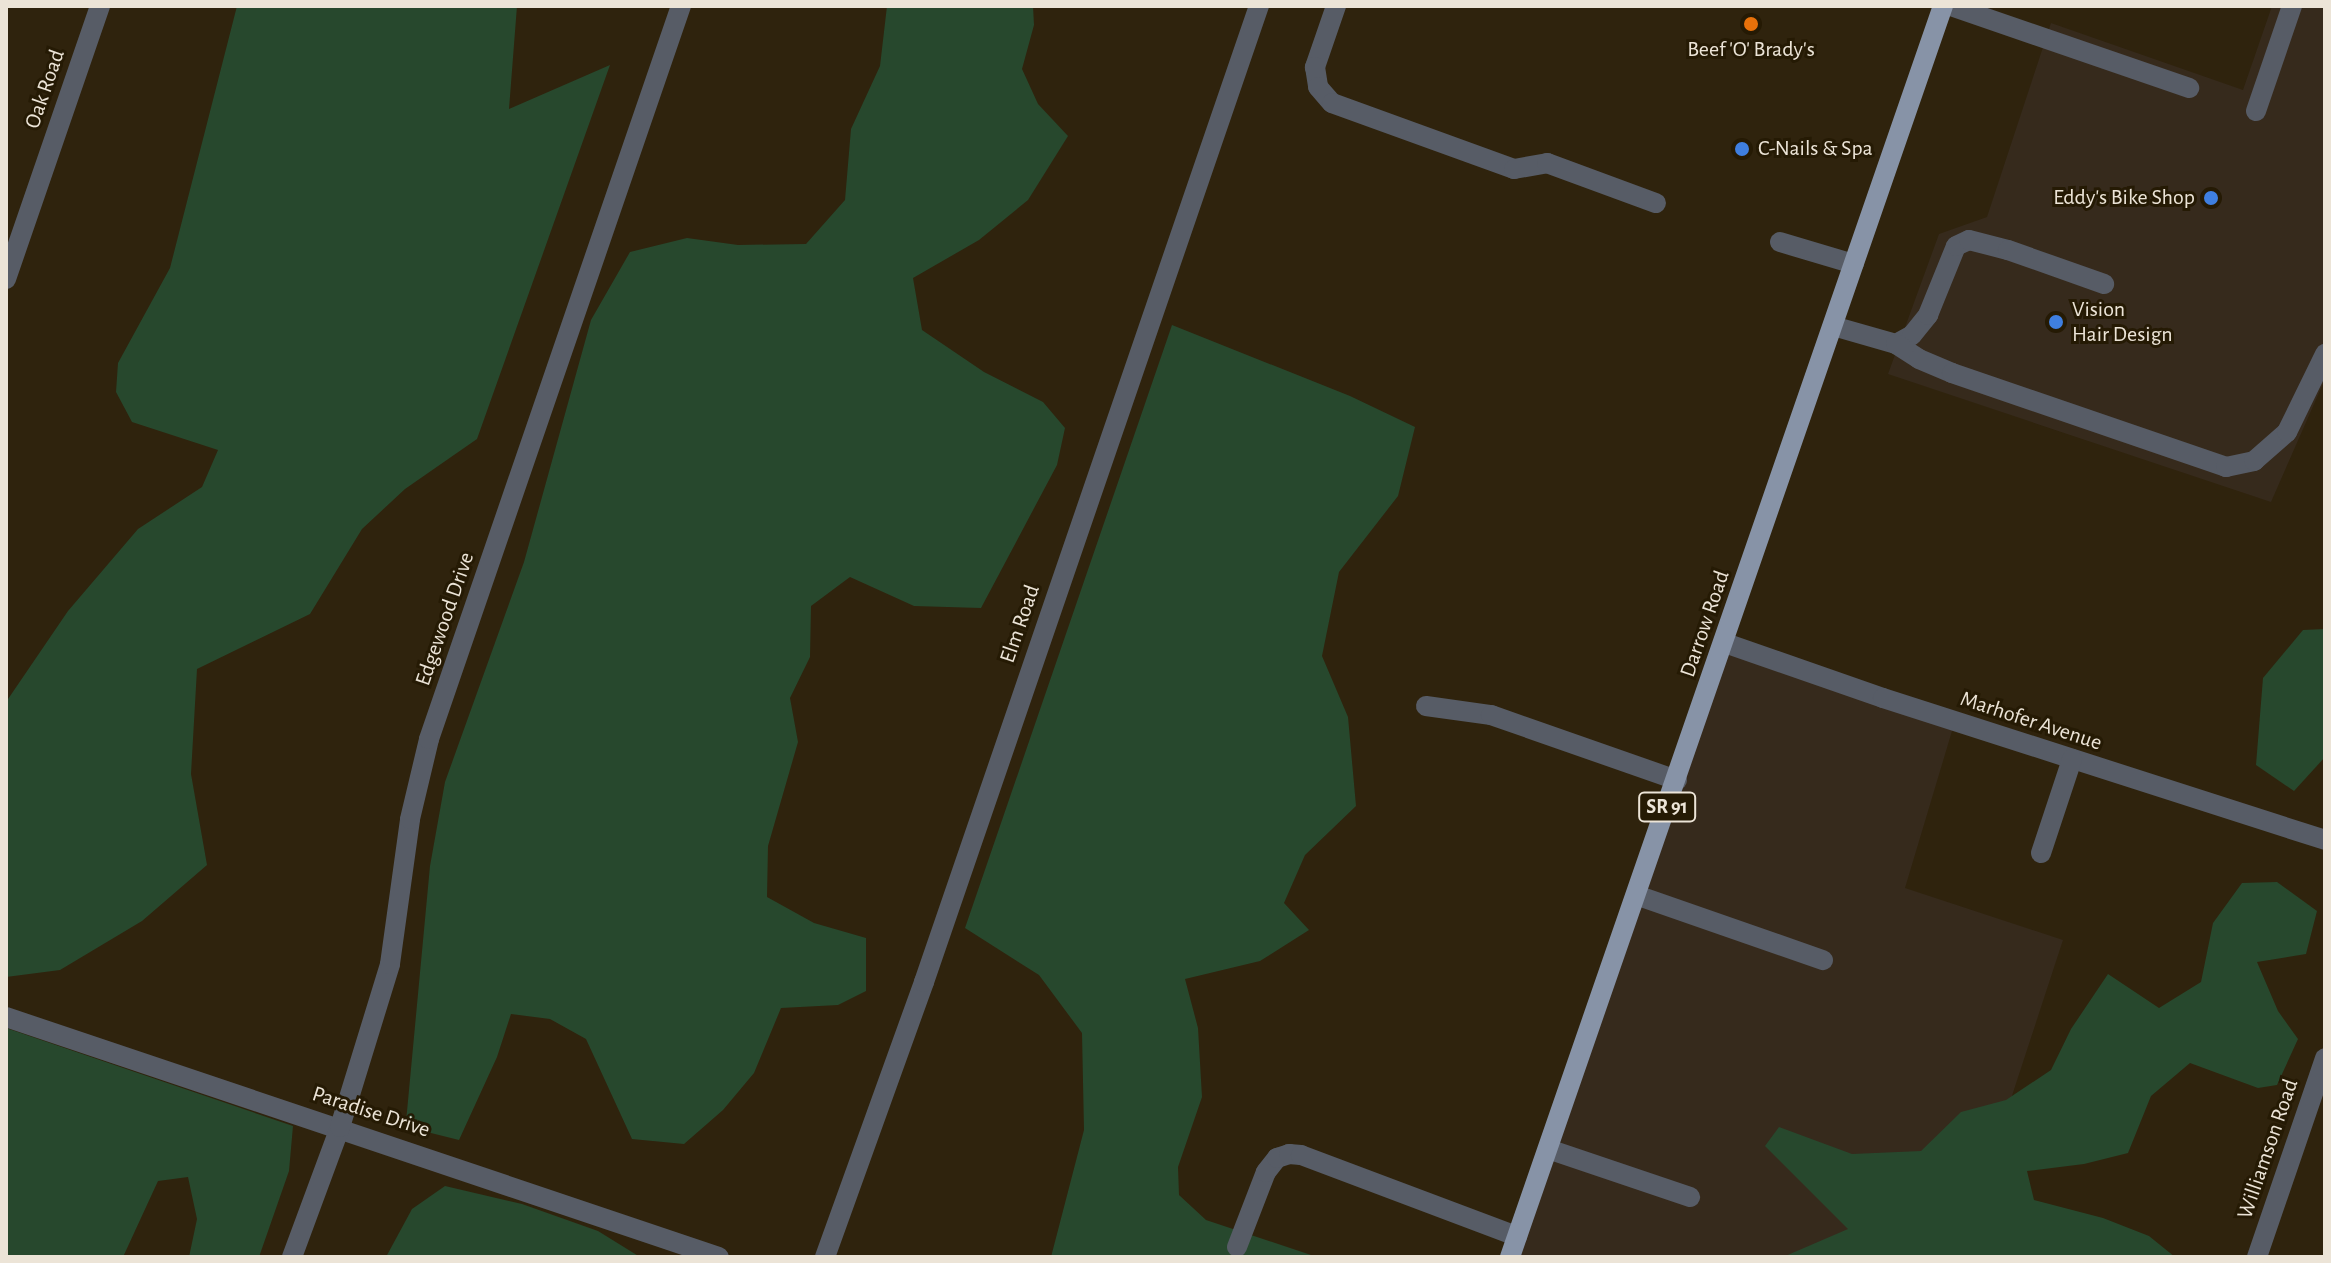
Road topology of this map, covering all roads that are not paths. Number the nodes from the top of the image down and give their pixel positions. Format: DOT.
graph roads {
  1 [pos="100,6"];
  2 [pos="681,6"];
  3 [pos="1259,6"];
  4 [pos="1336,6"];
  5 [pos="1943,6"];
  6 [pos="1951,6"];
  7 [pos="2292,6"];
  8 [pos="2189,88"];
  9 [pos="2256,111"];
  10 [pos="1656,203"];
  11 [pos="1780,242"];
  12 [pos="1854,264"];
  13 [pos="6,279"];
  14 [pos="2104,284"];
  15 [pos="1833,326"];
  16 [pos="1896,344"];
  17 [pos="2325,354"];
  18 [pos="1725,643"];
  19 [pos="1426,706"];
  20 [pos="2072,759"];
  21 [pos="1677,780"];
  22 [pos="2325,840"];
  23 [pos="2041,853"];
  24 [pos="1636,895"];
  25 [pos="1823,960"];
  26 [pos="6,1017"];
  27 [pos="2325,1058"];
  28 [pos="340,1127"];
  29 [pos="1548,1149"];
  30 [pos="1690,1197"];
  31 [pos="1517,1236"];
  32 [pos="1237,1247"];
  33 [pos="292,1257"];
  34 [pos="719,1257"];
  35 [pos="825,1257"];
  36 [pos="1510,1257"];
  37 [pos="2257,1257"];
  1 -- 13 [label="street, Oak Road"];
  2 -- 28 [label="street, Edgewood Drive"];
  3 -- 35 [label="street, Elm Road"];
  4 -- 10 [label="street"];
  5 -- 12 [label="main road, Darrow Road / SR 91"];
  6 -- 8 [label="street"];
  7 -- 9 [label="street"];
  11 -- 12 [label="street"];
  12 -- 15 [label="main road, Darrow Road / SR 91"];
  14 -- 16 [label="street"];
  15 -- 16 [label="street"];
  15 -- 18 [label="main road, Darrow Road / SR 91"];
  16 -- 17 [label="street"];
  18 -- 20 [label="street, Marhofer Avenue"];
  18 -- 21 [label="main road, Darrow Road / SR 91"];
  19 -- 21 [label="street"];
  20 -- 22 [label="street, Marhofer Avenue"];
  20 -- 23 [label="street"];
  21 -- 24 [label="main road, Darrow Road / SR 91"];
  24 -- 25 [label="street"];
  24 -- 29 [label="main road, Darrow Road / SR 91"];
  26 -- 28 [label="street, Paradise Drive"];
  27 -- 37 [label="street, Williamson Road"];
  28 -- 33 [label="street, Edgewood Drive"];
  28 -- 34 [label="street, Paradise Drive"];
  29 -- 30 [label="street"];
  29 -- 31 [label="main road, Darrow Road / SR 91"];
  31 -- 32 [label="street"];
  31 -- 36 [label="main road, Darrow Road / SR 91"];
}
